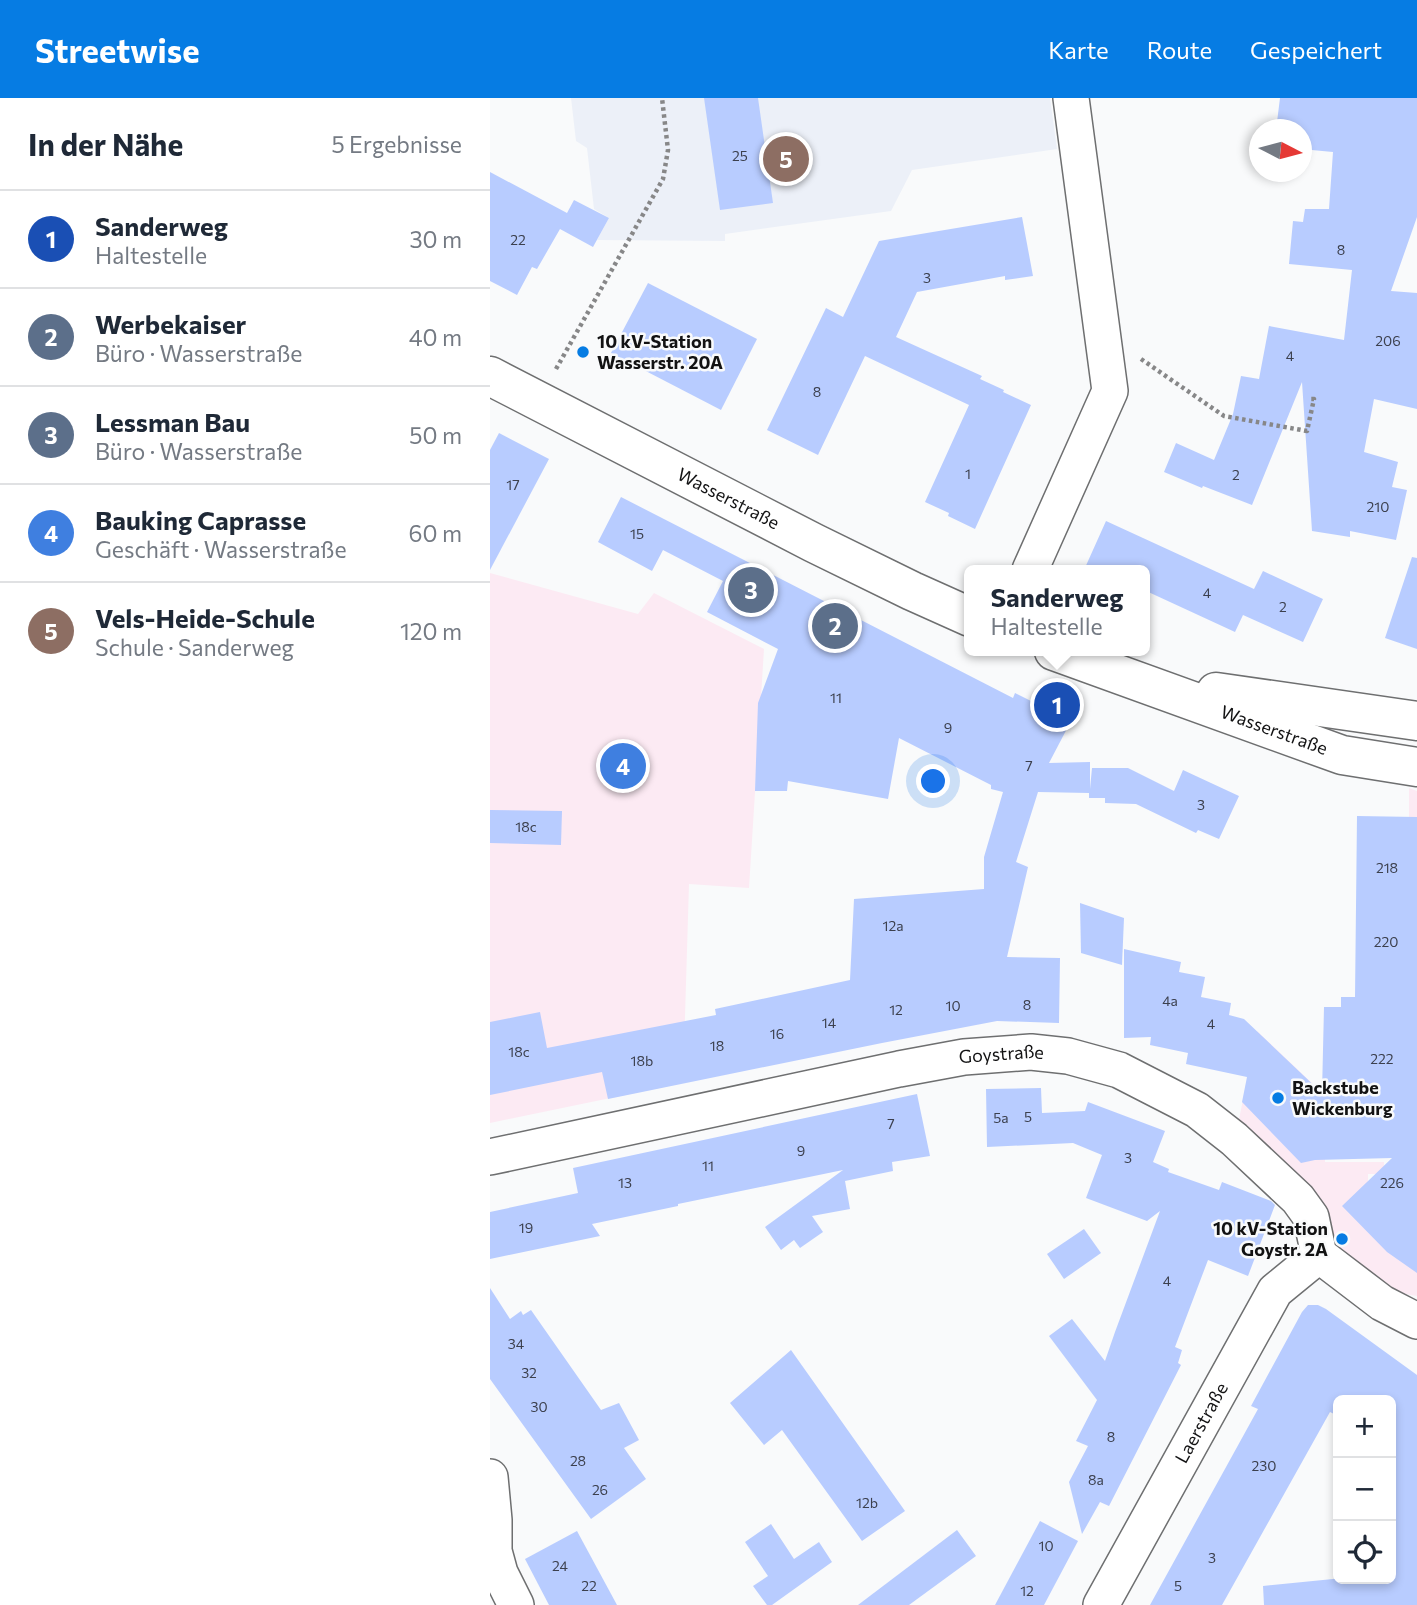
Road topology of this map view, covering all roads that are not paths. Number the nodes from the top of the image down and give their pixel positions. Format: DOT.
graph roads {
  1 [pos="1071,98"];
  2 [pos="490,376"];
  3 [pos="1032,565"];
  4 [pos="964,614"];
  5 [pos="1068,656"];
  6 [pos="1137,681"];
  7 [pos="1417,721"];
  8 [pos="1417,767"];
  9 [pos="490,1157"];
  10 [pos="1319,1255"];
  11 [pos="1417,1321"];
  12 [pos="490,1477"];
  13 [pos="516,1605"];
  14 [pos="1101,1605"];
  1 -- 3 [label="street"];
  2 -- 4 [label="street, Wasserstraße"];
  5 -- 6 [label="street, Wasserstraße"];
  6 -- 7 [label="street, Wasserstraße"];
  6 -- 8 [label="street, Wasserstraße"];
  9 -- 10 [label="street, Goystraße"];
  10 -- 11 [label="street"];
  10 -- 14 [label="street, Laerstraße"];
  12 -- 13 [label="street"];
}
